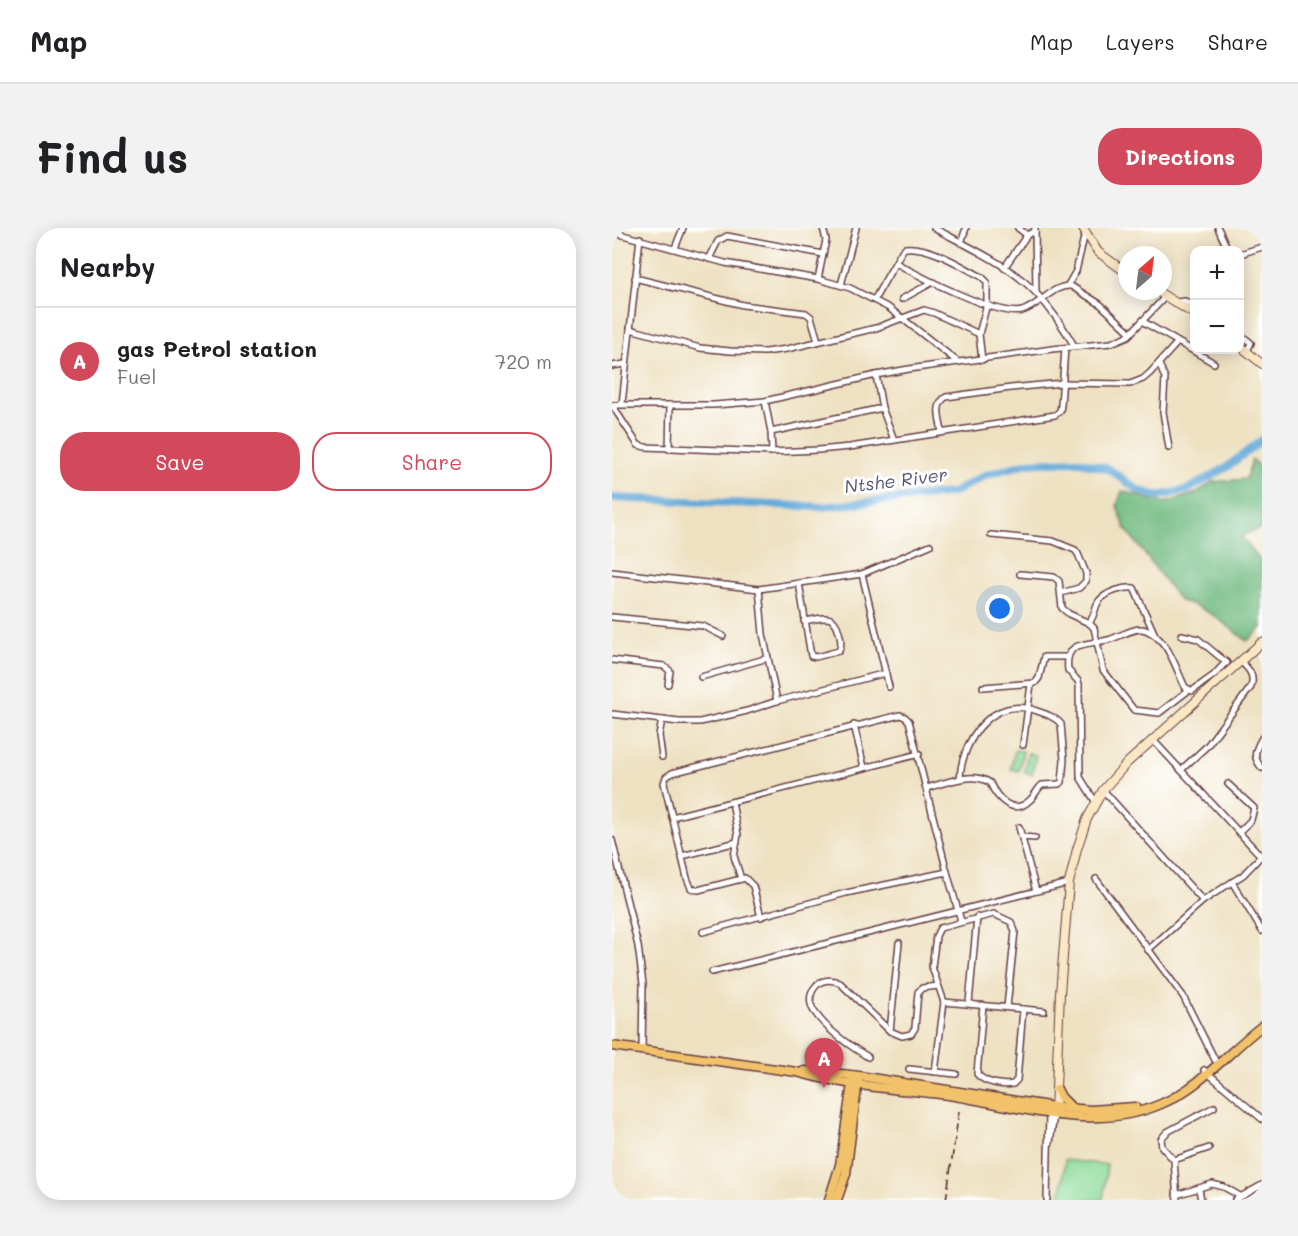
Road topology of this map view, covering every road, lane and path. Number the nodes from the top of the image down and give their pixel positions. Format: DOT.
graph roads {
  1 [pos="823,228"];
  2 [pos="856,228"];
  3 [pos="934,228"];
  4 [pos="966,228"];
  5 [pos="1018,228"];
  6 [pos="1218,228"];
  7 [pos="680,229"];
  8 [pos="1035,229"];
  9 [pos="1084,230"];
  10 [pos="612,232"];
  11 [pos="1027,235"];
  12 [pos="640,238"];
  13 [pos="961,243"];
  14 [pos="1226,246"];
  15 [pos="1262,247"];
  16 [pos="675,248"];
  17 [pos="1244,252"];
  18 [pos="823,254"];
  19 [pos="709,259"];
  20 [pos="896,263"];
  21 [pos="1118,266"];
  22 [pos="1004,268"];
  23 [pos="635,278"];
  24 [pos="818,279"];
  25 [pos="933,282"];
  26 [pos="841,285"];
  27 [pos="1068,285"];
  28 [pos="1036,292"];
  29 [pos="902,299"];
  30 [pos="874,300"];
  31 [pos="1043,300"];
  32 [pos="1162,300"];
  33 [pos="1172,300"];
  34 [pos="1176,302"];
  35 [pos="987,304"];
  36 [pos="1190,304"];
  37 [pos="1190,311"];
  38 [pos="903,318"];
  39 [pos="1142,321"];
  40 [pos="630,329"];
  41 [pos="1131,333"];
  42 [pos="980,334"];
  43 [pos="1244,337"];
  44 [pos="818,341"];
  45 [pos="1177,343"];
  46 [pos="1075,347"];
  47 [pos="1065,348"];
  48 [pos="1244,349"];
  49 [pos="1247,351"];
  50 [pos="981,360"];
  51 [pos="958,362"];
  52 [pos="1214,363"];
  53 [pos="625,364"];
  54 [pos="1159,364"];
  55 [pos="1262,364"];
  56 [pos="612,366"];
  57 [pos="876,375"];
  58 [pos="1062,383"];
  59 [pos="765,401"];
  60 [pos="612,405"];
  61 [pos="622,405"];
  62 [pos="670,405"];
  63 [pos="882,408"];
  64 [pos="771,432"];
  65 [pos="942,432"];
  66 [pos="894,440"];
  67 [pos="1169,448"];
  68 [pos="669,449"];
  69 [pos="772,452"];
  70 [pos="991,535"];
  71 [pos="930,545"];
  72 [pos="612,572"];
  73 [pos="862,574"];
  74 [pos="1020,574"];
  75 [pos="800,583"];
  76 [pos="759,589"];
  77 [pos="1060,593"];
  78 [pos="612,617"];
  79 [pos="804,621"];
  80 [pos="1089,622"];
  81 [pos="1155,635"];
  82 [pos="1182,635"];
  83 [pos="723,636"];
  84 [pos="1262,642"];
  85 [pos="1097,643"];
  86 [pos="1068,657"];
  87 [pos="768,658"];
  88 [pos="612,660"];
  89 [pos="1240,661"];
  90 [pos="1229,665"];
  91 [pos="886,673"];
  92 [pos="701,677"];
  93 [pos="668,684"];
  94 [pos="1031,684"];
  95 [pos="890,687"];
  96 [pos="983,687"];
  97 [pos="1189,690"];
  98 [pos="777,701"];
  99 [pos="1029,708"];
  100 [pos="612,714"];
  101 [pos="662,720"];
  102 [pos="854,725"];
  103 [pos="1262,738"];
  104 [pos="1152,739"];
  105 [pos="1023,745"];
  106 [pos="919,754"];
  107 [pos="662,757"];
  108 [pos="864,767"];
  109 [pos="1262,768"];
  110 [pos="1181,770"];
  111 [pos="960,779"];
  112 [pos="1228,784"];
  113 [pos="927,788"];
  114 [pos="1103,790"];
  115 [pos="1095,801"];
  116 [pos="732,802"];
  117 [pos="672,817"];
  118 [pos="1019,826"];
  119 [pos="1239,832"];
  120 [pos="1022,837"];
  121 [pos="1035,838"];
  122 [pos="612,840"];
  123 [pos="736,842"];
  124 [pos="682,856"];
  125 [pos="1261,856"];
  126 [pos="946,872"];
  127 [pos="741,879"];
  128 [pos="1096,879"];
  129 [pos="1232,882"];
  130 [pos="1069,883"];
  131 [pos="1036,891"];
  132 [pos="1203,902"];
  133 [pos="959,911"];
  134 [pos="761,917"];
  135 [pos="977,918"];
  136 [pos="1262,918"];
  137 [pos="962,921"];
  138 [pos="1257,923"];
  139 [pos="1262,931"];
  140 [pos="703,932"];
  141 [pos="899,943"];
  142 [pos="1148,950"];
  143 [pos="712,972"];
  144 [pos="938,986"];
  145 [pos="944,1002"];
  146 [pos="969,1003"];
  147 [pos="983,1005"];
  148 [pos="1007,1007"];
  149 [pos="1023,1009"];
  150 [pos="1044,1011"];
  151 [pos="1262,1018"];
  152 [pos="1262,1026"];
  153 [pos="890,1031"];
  154 [pos="612,1046"];
  155 [pos="642,1050"];
  156 [pos="868,1057"];
  157 [pos="1215,1060"];
  158 [pos="909,1069"];
  159 [pos="797,1072"];
  160 [pos="935,1072"];
  161 [pos="1206,1072"];
  162 [pos="956,1074"];
  163 [pos="835,1080"];
  164 [pos="855,1080"];
  165 [pos="1056,1085"];
  166 [pos="874,1086"];
  167 [pos="853,1099"];
  168 [pos="1214,1107"];
  169 [pos="1073,1109"];
  170 [pos="1052,1111"];
  171 [pos="1262,1119"];
  172 [pos="1209,1148"];
  173 [pos="1174,1160"];
  174 [pos="1262,1185"];
  175 [pos="1199,1189"];
  176 [pos="1240,1196"];
  177 [pos="834,1197"];
  178 [pos="1177,1197"];
  179 [pos="1047,1200"];
  180 [pos="1201,1200"];
  181 [pos="1234,1200"];
  1 -- 18 [label="street"];
  2 -- 26 [label="street"];
  3 -- 13 [label="street"];
  4 -- 13 [label="street"];
  5 -- 11 [label="street"];
  6 -- 14 [label="street"];
  7 -- 16 [label="street"];
  8 -- 11 [label="street"];
  8 -- 28 [label="street"];
  9 -- 21 [label="street"];
  9 -- 27 [label="street"];
  10 -- 12 [label="street"];
  11 -- 22 [label="street"];
  12 -- 16 [label="street"];
  12 -- 23 [label="street"];
  13 -- 22 [label="street"];
  15 -- 17 [label="street"];
  16 -- 19 [label="street"];
  18 -- 19 [label="street"];
  18 -- 24 [label="street"];
  19 -- 24 [label="street"];
  20 -- 25 [label="street"];
  20 -- 30 [label="street"];
  20 -- 35 [label="street"];
  22 -- 28 [label="street"];
  23 -- 40 [label="street"];
  23 -- 44 [label="street"];
  24 -- 26 [label="street"];
  25 -- 29 [label="street"];
  25 -- 35 [label="street"];
  26 -- 30 [label="street"];
  27 -- 31 [label="street"];
  27 -- 41 [label="street"];
  28 -- 31 [label="street"];
  30 -- 38 [label="street"];
  31 -- 35 [label="street"];
  31 -- 46 [label="street"];
  32 -- 39 [label="street"];
  33 -- 34 [label="street"];
  34 -- 36 [label="street"];
  34 -- 37 [label="street"];
  35 -- 42 [label="street"];
  38 -- 42 [label="street"];
  38 -- 44 [label="street"];
  38 -- 51 [label="street"];
  39 -- 41 [label="street"];
  39 -- 45 [label="street"];
  40 -- 44 [label="street"];
  40 -- 53 [label="street"];
  41 -- 46 [label="street"];
  42 -- 50 [label="street"];
  43 -- 49 [label="street"];
  45 -- 52 [label="street"];
  45 -- 54 [label="street"];
  46 -- 47 [label="street"];
  47 -- 50 [label="street"];
  47 -- 58 [label="street"];
  48 -- 49 [label="street"];
  49 -- 55 [label="street"];
  50 -- 51 [label="street"];
  51 -- 57 [label="street"];
  53 -- 56 [label="street"];
  53 -- 61 [label="street"];
  54 -- 58 [label="street"];
  54 -- 67 [label="street"];
  57 -- 59 [label="street"];
  57 -- 63 [label="street"];
  58 -- 65 [label="street"];
  58 -- 65 [label="street"];
  59 -- 62 [label="street"];
  59 -- 64 [label="street"];
  60 -- 61 [label="street"];
  60 -- 68 [label="street"];
  61 -- 62 [label="street"];
  62 -- 68 [label="street"];
  63 -- 64 [label="street"];
  63 -- 66 [label="street"];
  64 -- 69 [label="street"];
  65 -- 66 [label="street"];
  66 -- 69 [label="street"];
  68 -- 69 [label="street"];
  70 -- 77 [label="street"];
  71 -- 73 [label="street"];
  72 -- 76 [label="street"];
  73 -- 75 [label="street"];
  73 -- 91 [label="street"];
  74 -- 77 [label="street"];
  75 -- 76 [label="street"];
  75 -- 79 [label="street"];
  76 -- 87 [label="street"];
  77 -- 80 [label="street"];
  78 -- 83 [label="street"];
  79 -- 79 [label="street"];
  80 -- 81 [label="street"];
  80 -- 85 [label="street"];
  81 -- 85 [label="street"];
  81 -- 97 [label="street"];
  82 -- 90 [label="street"];
  84 -- 89 [label="street"];
  85 -- 86 [label="street"];
  85 -- 97 [label="street"];
  86 -- 94 [label="street"];
  86 -- 115 [label="street"];
  87 -- 92 [label="street"];
  87 -- 98 [label="street"];
  88 -- 93 [label="street"];
  89 -- 90 [label="street"];
  89 -- 110 [label="street"];
  90 -- 97 [label="street"];
  90 -- 104 [label="street"];
  91 -- 95 [label="street"];
  91 -- 98 [label="street"];
  94 -- 96 [label="street"];
  94 -- 99 [label="street"];
  98 -- 101 [label="street"];
  99 -- 105 [label="street"];
  99 -- 111 [label="street"];
  99 -- 111 [label="street"];
  100 -- 101 [label="street"];
  101 -- 107 [label="street"];
  102 -- 106 [label="street"];
  102 -- 108 [label="street"];
  102 -- 117 [label="street"];
  103 -- 109 [label="street"];
  104 -- 110 [label="street"];
  104 -- 114 [label="street"];
  106 -- 108 [label="street"];
  106 -- 113 [label="street"];
  108 -- 116 [label="street"];
  110 -- 119 [label="street"];
  111 -- 113 [label="street"];
  112 -- 119 [label="street"];
  113 -- 126 [label="street"];
  114 -- 115 [label="street"];
  114 -- 132 [label="street"];
  115 -- 130 [label="street"];
  116 -- 117 [label="street"];
  116 -- 123 [label="street"];
  117 -- 124 [label="street"];
  118 -- 120 [label="street"];
  119 -- 125 [label="street"];
  120 -- 121 [label="street"];
  120 -- 131 [label="street"];
  122 -- 155 [label="street"];
  123 -- 124 [label="street"];
  123 -- 127 [label="street"];
  124 -- 127 [label="street"];
  125 -- 129 [label="street"];
  126 -- 133 [label="street"];
  126 -- 134 [label="street"];
  127 -- 134 [label="street"];
  128 -- 142 [label="street"];
  129 -- 132 [label="street"];
  129 -- 138 [label="street"];
  130 -- 131 [label="street"];
  130 -- 165 [label="street"];
  131 -- 133 [label="street"];
  132 -- 142 [label="street"];
  133 -- 137 [label="street"];
  133 -- 143 [label="street"];
  134 -- 140 [label="street"];
  135 -- 137 [label="street"];
  135 -- 146 [label="street"];
  135 -- 148 [label="street"];
  136 -- 138 [label="street"];
  137 -- 144 [label="street"];
  138 -- 139 [label="street"];
  141 -- 153 [label="street"];
  142 -- 157 [label="street"];
  144 -- 145 [label="street"];
  144 -- 153 [label="street"];
  145 -- 146 [label="street"];
  145 -- 160 [label="street"];
  146 -- 147 [label="street"];
  147 -- 148 [label="street"];
  147 -- 149 [label="street"];
  148 -- 149 [label="street"];
  149 -- 150 [label="street"];
  151 -- 157 [label="main road"];
  152 -- 161 [label="main road"];
  153 -- 156 [label="street"];
  154 -- 155 [label="main road"];
  155 -- 159 [label="main road"];
  157 -- 161 [label="main road"];
  158 -- 160 [label="street"];
  159 -- 163 [label="main road"];
  159 -- 164 [label="main road"];
  160 -- 162 [label="street"];
  161 -- 169 [label="main road"];
  161 -- 170 [label="main road"];
  161 -- 171 [label="street"];
  163 -- 164 [label="main road"];
  163 -- 167 [label="main road"];
  164 -- 166 [label="main road"];
  164 -- 167 [label="main road"];
  164 -- 170 [label="main road"];
  165 -- 169 [label="main road"];
  165 -- 170 [label="street"];
  166 -- 167 [label="main road"];
  166 -- 170 [label="main road"];
  167 -- 177 [label="main road"];
  168 -- 173 [label="street"];
  169 -- 170 [label="main road"];
  170 -- 179 [label="street"];
  172 -- 173 [label="street"];
  173 -- 178 [label="street"];
  174 -- 176 [label="street"];
  175 -- 176 [label="street"];
  175 -- 178 [label="street"];
  175 -- 180 [label="street"];
  176 -- 181 [label="street"];
}
